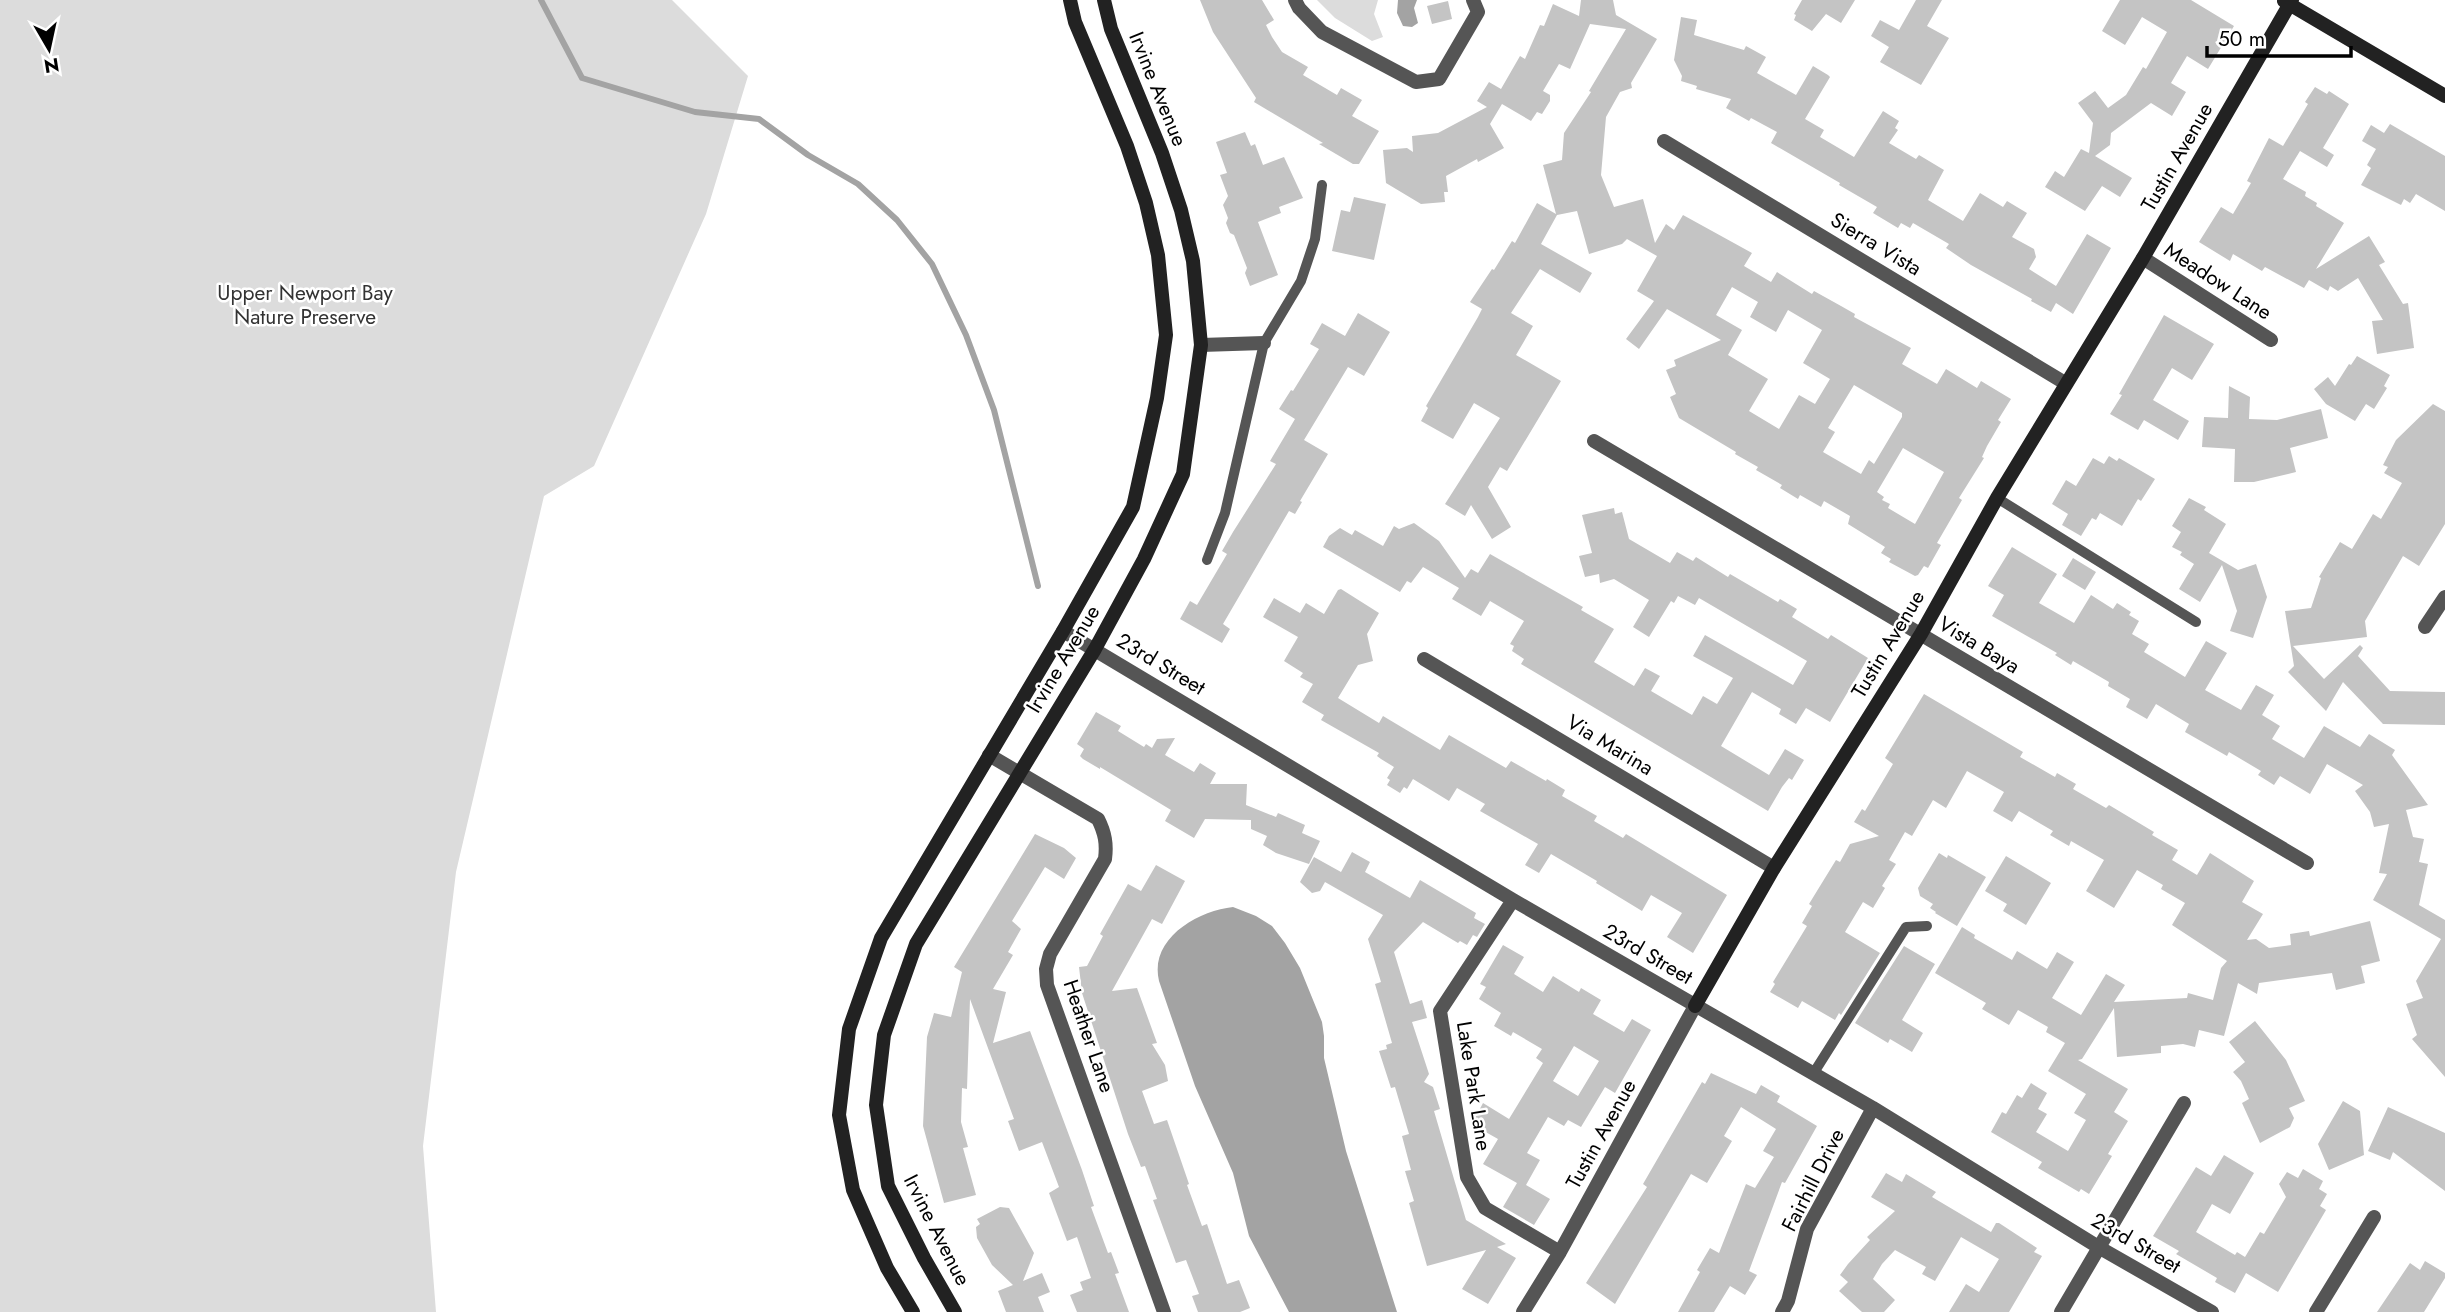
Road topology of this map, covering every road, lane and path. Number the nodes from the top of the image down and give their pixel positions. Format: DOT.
graph roads {
  1 [pos="1070,0"];
  2 [pos="1104,0"];
  3 [pos="1295,0"];
  4 [pos="1473,0"];
  5 [pos="2288,1"];
  6 [pos="2445,96"];
  7 [pos="1664,141"];
  8 [pos="1322,185"];
  9 [pos="2143,258"];
  10 [pos="2271,340"];
  11 [pos="1264,343"];
  12 [pos="1201,345"];
  13 [pos="2065,383"];
  14 [pos="1594,441"];
  15 [pos="1997,498"];
  16 [pos="1208,560"];
  17 [pos="2445,597"];
  18 [pos="2196,622"];
  19 [pos="2425,627"];
  20 [pos="1063,632"];
  21 [pos="1921,634"];
  22 [pos="1095,649"];
  23 [pos="1424,659"];
  24 [pos="989,755"];
  25 [pos="1019,773"];
  26 [pos="2307,863"];
  27 [pos="1774,868"];
  28 [pos="1513,900"];
  29 [pos="1927,926"];
  30 [pos="1695,1006"];
  31 [pos="1813,1074"];
  32 [pos="2184,1103"];
  33 [pos="1873,1108"];
  34 [pos="2374,1217"];
  35 [pos="2100,1248"];
  36 [pos="1560,1252"];
  37 [pos="913,1312"];
  38 [pos="955,1312"];
  39 [pos="1164,1312"];
  40 [pos="1523,1312"];
  41 [pos="1782,1312"];
  42 [pos="2062,1312"];
  43 [pos="2212,1312"];
  44 [pos="2316,1312"];
  1 -- 20 [label="main road, Irvine Avenue"];
  2 -- 12 [label="main road, Irvine Avenue"];
  3 -- 4 [label="street"];
  5 -- 6 [label="main road"];
  5 -- 9 [label="main road, Tustin Avenue"];
  7 -- 13 [label="street, Sierra Vista"];
  8 -- 11 [label="lane"];
  9 -- 10 [label="street, Meadow Lane"];
  9 -- 13 [label="main road, Tustin Avenue"];
  11 -- 12 [label="street"];
  11 -- 16 [label="lane"];
  12 -- 22 [label="main road, Irvine Avenue"];
  13 -- 15 [label="main road, Tustin Avenue"];
  14 -- 21 [label="street, Vista Baya"];
  15 -- 18 [label="lane"];
  15 -- 21 [label="main road, Tustin Avenue"];
  17 -- 19 [label="street"];
  20 -- 22 [label="street, 23rd Street"];
  20 -- 24 [label="main road, Irvine Avenue"];
  21 -- 26 [label="street, Vista Baya"];
  21 -- 27 [label="main road, Tustin Avenue"];
  22 -- 25 [label="main road, Irvine Avenue"];
  22 -- 28 [label="street, 23rd Street"];
  23 -- 27 [label="street, Via Marina"];
  24 -- 25 [label="street, Heather Lane"];
  24 -- 37 [label="main road, Irvine Avenue"];
  25 -- 38 [label="main road, Irvine Avenue"];
  25 -- 39 [label="street, Heather Lane"];
  27 -- 30 [label="main road, Tustin Avenue"];
  28 -- 30 [label="street, 23rd Street"];
  28 -- 36 [label="street, Lake Park Lane"];
  29 -- 31 [label="lane"];
  30 -- 31 [label="street, 23rd Street"];
  30 -- 36 [label="street, Tustin Avenue"];
  31 -- 33 [label="street, 23rd Street"];
  32 -- 35 [label="street"];
  33 -- 35 [label="street, 23rd Street"];
  33 -- 41 [label="street, Fairhill Drive"];
  34 -- 44 [label="street"];
  35 -- 42 [label="street"];
  35 -- 43 [label="street, 23rd Street"];
  36 -- 40 [label="street, Tustin Avenue"];
}
